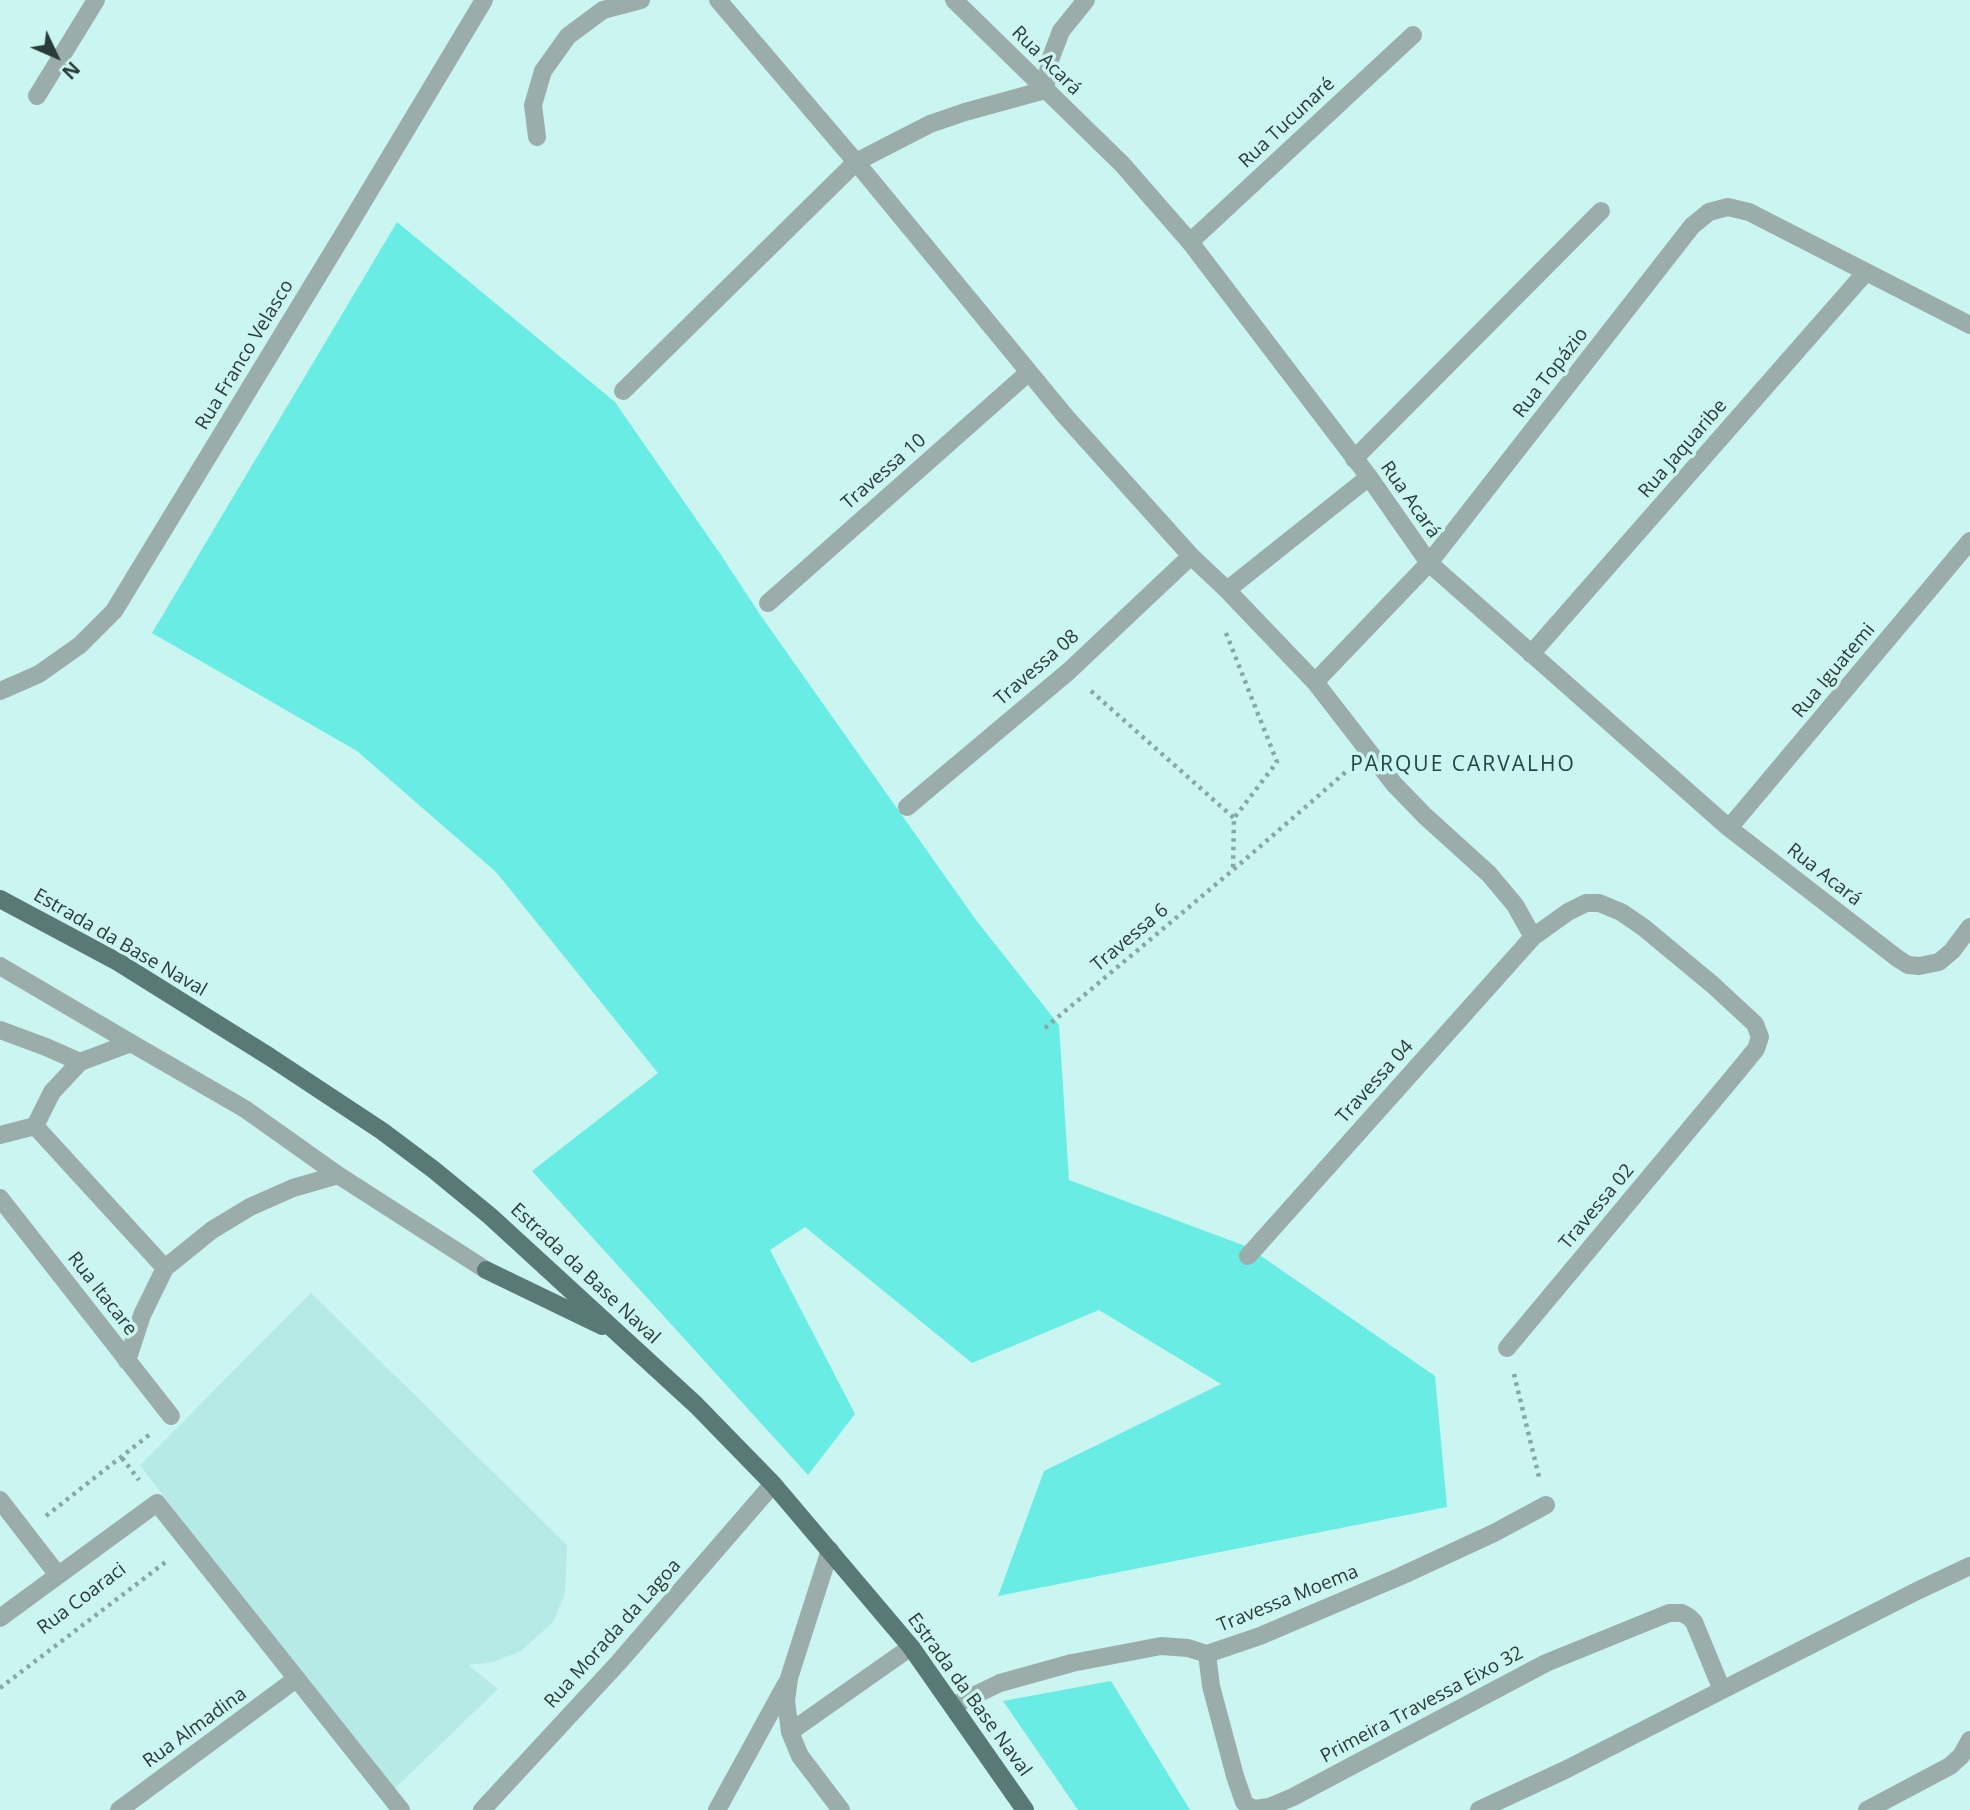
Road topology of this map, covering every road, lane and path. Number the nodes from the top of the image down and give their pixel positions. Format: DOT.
graph roads {
  1 [pos="96,0"];
  2 [pos="484,0"];
  3 [pos="641,0"];
  4 [pos="718,0"];
  5 [pos="954,0"];
  6 [pos="1086,0"];
  7 [pos="1413,35"];
  8 [pos="1045,90"];
  9 [pos="37,96"];
  10 [pos="537,137"];
  11 [pos="856,162"];
  12 [pos="1601,211"];
  13 [pos="1190,242"];
  14 [pos="1866,272"];
  15 [pos="1970,325"];
  16 [pos="1029,372"];
  17 [pos="623,391"];
  18 [pos="1354,459"];
  19 [pos="1369,477"];
  20 [pos="1970,541"];
  21 [pos="1191,556"];
  22 [pos="1429,563"];
  23 [pos="1227,590"];
  24 [pos="768,603"];
  25 [pos="1221,622"];
  26 [pos="1531,654"];
  27 [pos="1069,671"];
  28 [pos="1315,682"];
  29 [pos="0,691"];
  30 [pos="1368,752"];
  31 [pos="907,807"];
  32 [pos="1234,818"];
  33 [pos="1729,828"];
  34 [pos="1233,870"];
  35 [pos="0,899"];
  36 [pos="1970,927"];
  37 [pos="1533,937"];
  38 [pos="0,967"];
  39 [pos="1045,1028"];
  40 [pos="0,1030"];
  41 [pos="131,1043"];
  42 [pos="80,1062"];
  43 [pos="1719,1093"];
  44 [pos="35,1126"];
  45 [pos="0,1135"];
  46 [pos="338,1175"];
  47 [pos="0,1198"];
  48 [pos="1248,1256"];
  49 [pos="165,1268"];
  50 [pos="486,1270"];
  51 [pos="622,1336"];
  52 [pos="1507,1348"];
  53 [pos="127,1361"];
  54 [pos="171,1416"];
  55 [pos="772,1484"];
  56 [pos="0,1500"];
  57 [pos="1546,1506"];
  58 [pos="24,1533"];
  59 [pos="190,1543"];
  60 [pos="830,1550"];
  61 [pos="1969,1569"];
  62 [pos="58,1575"];
  63 [pos="0,1618"];
  64 [pos="911,1647"];
  65 [pos="1207,1654"];
  66 [pos="789,1678"];
  67 [pos="296,1679"];
  68 [pos="0,1688"];
  69 [pos="1722,1690"];
  70 [pos="954,1705"];
  71 [pos="790,1732"];
  72 [pos="1970,1740"];
  73 [pos="119,1810"];
  74 [pos="401,1810"];
  75 [pos="482,1810"];
  76 [pos="717,1810"];
  77 [pos="841,1810"];
  78 [pos="1025,1810"];
  79 [pos="1479,1810"];
  80 [pos="1867,1810"];
  1 -- 9 [label="street"];
  2 -- 29 [label="street, Rua Franco Velasco"];
  3 -- 10 [label="street"];
  4 -- 11 [label="street"];
  5 -- 8 [label="street, Rua Acará"];
  6 -- 8 [label="street"];
  7 -- 13 [label="street, Rua Tucunaré"];
  8 -- 11 [label="street"];
  8 -- 13 [label="street, Rua Acará"];
  11 -- 16 [label="street"];
  11 -- 17 [label="street"];
  12 -- 18 [label="street"];
  13 -- 18 [label="street, Rua Acará"];
  14 -- 15 [label="street"];
  14 -- 22 [label="street, Rua Topázio"];
  14 -- 26 [label="street, Rua Jaquaribe"];
  16 -- 21 [label="street"];
  16 -- 24 [label="street, Travessa 10"];
  18 -- 19 [label="street, Rua Acará"];
  19 -- 22 [label="street, Rua Acará"];
  19 -- 23 [label="street"];
  20 -- 33 [label="street, Rua Iguatemi"];
  21 -- 23 [label="street"];
  21 -- 27 [label="street, Travessa 08"];
  22 -- 26 [label="street, Rua Acará"];
  22 -- 28 [label="street, Rua Topázio"];
  23 -- 28 [label="street"];
  25 -- 32 [label="path"];
  26 -- 33 [label="street, Rua Acará"];
  27 -- 31 [label="street, Travessa 08"];
  27 -- 32 [label="path"];
  28 -- 30 [label="street"];
  30 -- 34 [label="path, Travessa 6"];
  30 -- 37 [label="street"];
  32 -- 34 [label="path"];
  33 -- 36 [label="street, Rua Acará"];
  34 -- 39 [label="path, Travessa 6"];
  35 -- 51 [label="main road, Estrada da Base Naval"];
  37 -- 43 [label="street, Travessa 04"];
  37 -- 48 [label="street, Travessa 04"];
  38 -- 41 [label="street"];
  40 -- 42 [label="street"];
  41 -- 42 [label="street"];
  41 -- 46 [label="street"];
  42 -- 44 [label="street"];
  43 -- 52 [label="street, Travessa 02"];
  44 -- 45 [label="street"];
  44 -- 49 [label="street"];
  46 -- 49 [label="street"];
  46 -- 50 [label="street"];
  47 -- 53 [label="street, Rua Itacare"];
  49 -- 53 [label="street"];
  50 -- 51 [label="main road"];
  51 -- 55 [label="main road, Estrada da Base Naval"];
  52 -- 57 [label="path"];
  53 -- 54 [label="street, Rua Itacare"];
  54 -- 58 [label="path"];
  55 -- 60 [label="main road, Estrada da Base Naval"];
  55 -- 75 [label="street, Rua Morada da Lagoa"];
  56 -- 58 [label="street"];
  57 -- 65 [label="street, Travessa Moema"];
  58 -- 62 [label="street"];
  59 -- 62 [label="street, Rua Coaraci"];
  59 -- 67 [label="street"];
  59 -- 68 [label="path, Rua Coaraci"];
  60 -- 64 [label="main road, Estrada da Base Naval"];
  60 -- 66 [label="street"];
  61 -- 69 [label="street"];
  62 -- 63 [label="street, Rua Coaraci"];
  64 -- 70 [label="main road, Estrada da Base Naval"];
  64 -- 71 [label="street"];
  65 -- 69 [label="street, Primeira Travessa Eixo 32"];
  65 -- 70 [label="street, Travessa Moema"];
  66 -- 71 [label="street"];
  66 -- 76 [label="street"];
  67 -- 73 [label="street, Rua Almadina"];
  67 -- 74 [label="street"];
  69 -- 79 [label="street"];
  70 -- 78 [label="main road, Estrada da Base Naval"];
  71 -- 77 [label="street"];
  72 -- 80 [label="street"];
}
